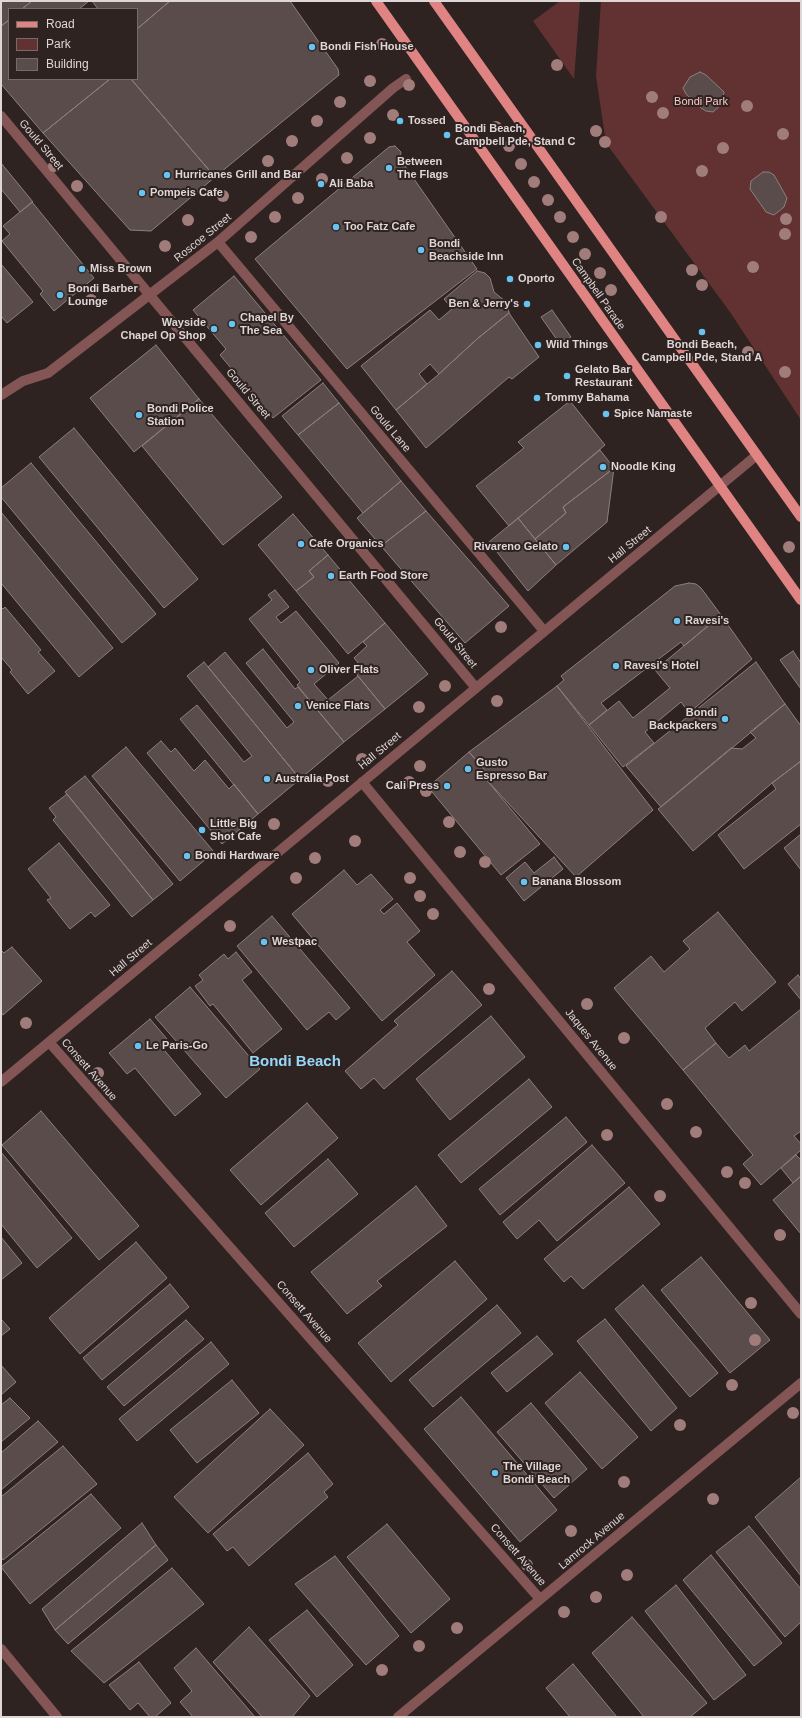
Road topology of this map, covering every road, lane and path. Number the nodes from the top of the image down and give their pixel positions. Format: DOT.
graph roads {
  1 [pos="376,1"];
  2 [pos="434,1"];
  3 [pos="406,79"];
  4 [pos="1,116"];
  5 [pos="218,242"];
  6 [pos="150,294"];
  7 [pos="1,395"];
  8 [pos="757,455"];
  9 [pos="720,486"];
  10 [pos="801,518"];
  11 [pos="801,600"];
  12 [pos="544,631"];
  13 [pos="476,688"];
  14 [pos="362,782"];
  15 [pos="49,1042"];
  16 [pos="1,1082"];
  17 [pos="801,1314"];
  18 [pos="801,1383"];
  19 [pos="540,1598"];
  20 [pos="1,1649"];
  21 [pos="57,1717"];
  22 [pos="398,1717"];
  1 -- 9 [label="main road, Campbell Parade"];
  2 -- 8 [label="main road"];
  3 -- 5 [label="street, Roscoe Street"];
  4 -- 6 [label="street, Gould Street"];
  5 -- 6 [label="street, Roscoe Street"];
  5 -- 12 [label="street, Gould Lane"];
  6 -- 7 [label="street, Roscoe Street"];
  6 -- 13 [label="street, Gould Street"];
  8 -- 9 [label="street, Hall Street"];
  8 -- 10 [label="main road"];
  9 -- 11 [label="main road, Campbell Parade"];
  9 -- 12 [label="street, Hall Street"];
  12 -- 13 [label="street, Hall Street"];
  13 -- 14 [label="street, Hall Street"];
  14 -- 15 [label="street, Hall Street"];
  14 -- 17 [label="street, Jaques Avenue"];
  15 -- 16 [label="street, Hall Street"];
  15 -- 19 [label="street, Consett Avenue"];
  18 -- 19 [label="street, Lamrock Avenue"];
  19 -- 22 [label="street, Lamrock Avenue"];
  20 -- 21 [label="street"];
}
